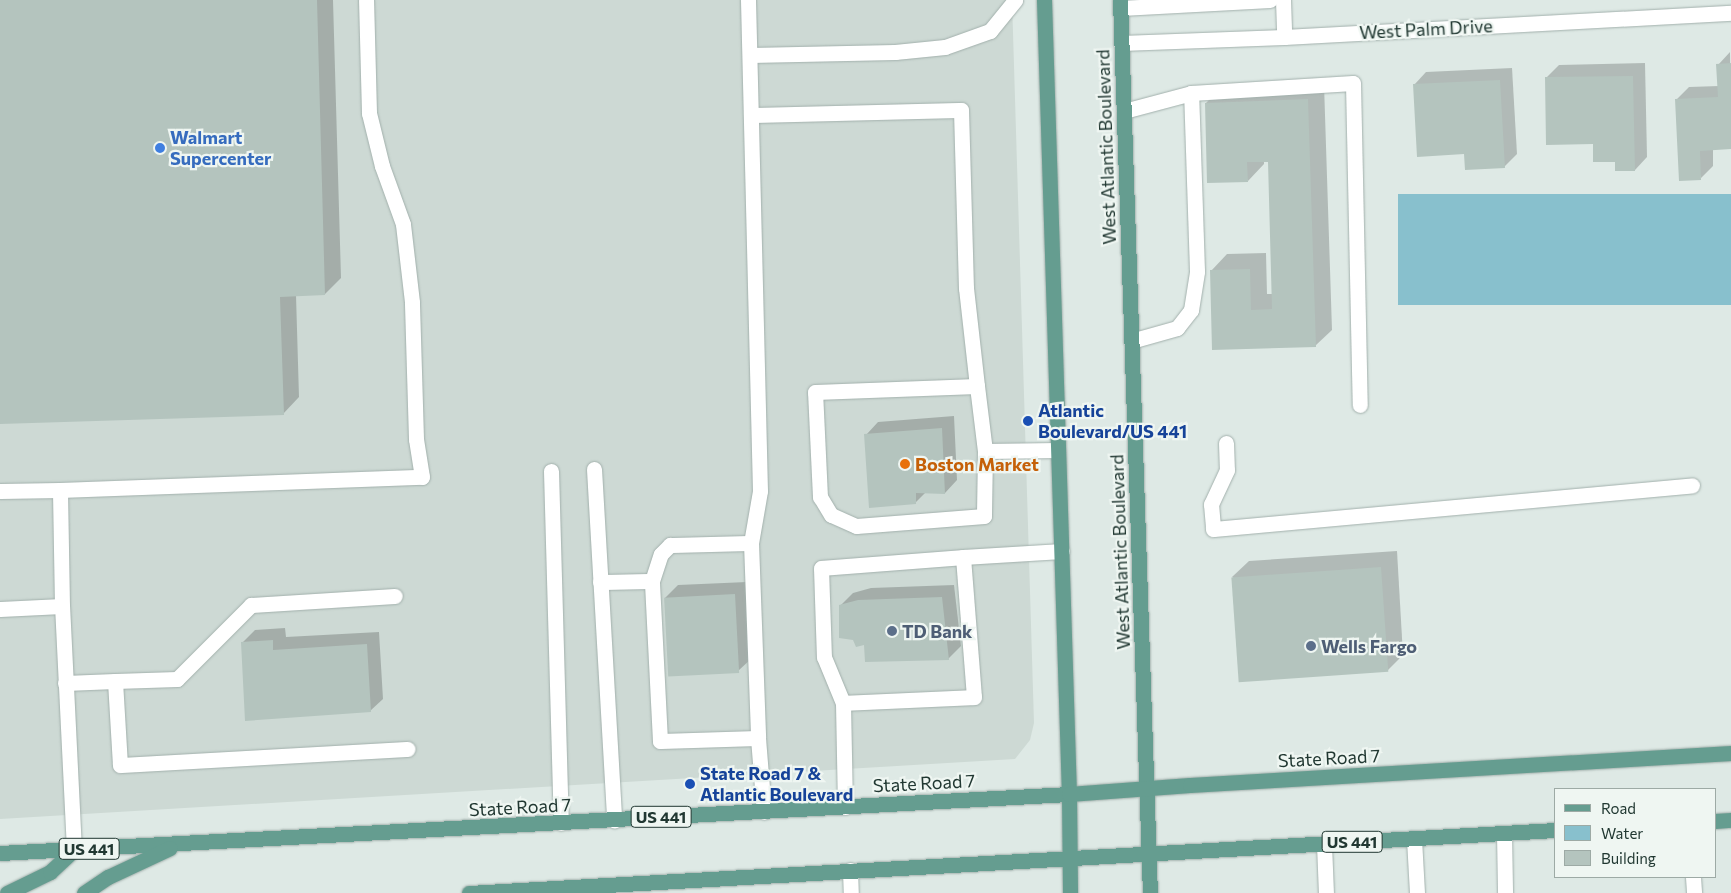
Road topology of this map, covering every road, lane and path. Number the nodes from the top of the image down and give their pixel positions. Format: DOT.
graph roads {
  1 [pos="366,0"];
  2 [pos="748,0"];
  3 [pos="1015,0"];
  4 [pos="1044,0"];
  5 [pos="1270,0"];
  6 [pos="1283,0"];
  7 [pos="1120,4"];
  8 [pos="1731,13"];
  9 [pos="1284,37"];
  10 [pos="1121,44"];
  11 [pos="750,55"];
  12 [pos="1191,93"];
  13 [pos="1124,111"];
  14 [pos="751,115"];
  15 [pos="1131,341"];
  16 [pos="977,386"];
  17 [pos="1360,405"];
  18 [pos="1226,443"];
  19 [pos="1058,450"];
  20 [pos="985,451"];
  21 [pos="594,469"];
  22 [pos="551,471"];
  23 [pos="1692,484"];
  24 [pos="60,490"];
  25 [pos="0,491"];
  26 [pos="751,544"];
  27 [pos="1062,551"];
  28 [pos="963,558"];
  29 [pos="652,581"];
  30 [pos="600,582"];
  31 [pos="395,596"];
  32 [pos="62,606"];
  33 [pos="0,609"];
  34 [pos="115,681"];
  35 [pos="65,683"];
  36 [pos="843,703"];
  37 [pos="758,738"];
  38 [pos="408,749"];
  39 [pos="1731,753"];
  40 [pos="1146,788"];
  41 [pos="1069,794"];
  42 [pos="845,807"];
  43 [pos="764,812"];
  44 [pos="614,820"];
  45 [pos="1731,820"];
  46 [pos="1716,821"];
  47 [pos="561,823"];
  48 [pos="1554,830"];
  49 [pos="1504,833"];
  50 [pos="1414,838"];
  51 [pos="178,844"];
  52 [pos="1324,844"];
  53 [pos="74,850"];
  54 [pos="0,853"];
  55 [pos="1149,854"];
  56 [pos="1069,857"];
  57 [pos="850,870"];
  58 [pos="1693,878"];
  59 [pos="7,893"];
  60 [pos="84,893"];
  61 [pos="469,893"];
  62 [pos="851,893"];
  63 [pos="1070,893"];
  64 [pos="1150,893"];
  65 [pos="1326,893"];
  66 [pos="1417,893"];
  67 [pos="1506,893"];
  68 [pos="1694,893"];
  1 -- 24 [label="street"];
  2 -- 11 [label="street"];
  3 -- 11 [label="street"];
  4 -- 19 [label="main road"];
  5 -- 7 [label="street"];
  6 -- 9 [label="street"];
  7 -- 10 [label="main road, West Atlantic Boulevard"];
  8 -- 9 [label="street, West Palm Drive"];
  9 -- 10 [label="street, West Palm Drive"];
  10 -- 13 [label="main road, West Atlantic Boulevard"];
  11 -- 14 [label="street"];
  12 -- 13 [label="street"];
  12 -- 15 [label="street"];
  12 -- 17 [label="street"];
  13 -- 15 [label="main road, West Atlantic Boulevard"];
  14 -- 16 [label="street"];
  14 -- 26 [label="street"];
  15 -- 40 [label="main road, West Atlantic Boulevard"];
  16 -- 20 [label="street"];
  16 -- 20 [label="street"];
  18 -- 23 [label="street"];
  19 -- 20 [label="street"];
  19 -- 27 [label="main road"];
  21 -- 30 [label="street"];
  22 -- 47 [label="street"];
  24 -- 25 [label="street"];
  24 -- 32 [label="street"];
  26 -- 29 [label="street"];
  26 -- 37 [label="street"];
  27 -- 28 [label="street"];
  27 -- 41 [label="main road"];
  28 -- 36 [label="street"];
  28 -- 36 [label="street"];
  29 -- 30 [label="street"];
  29 -- 37 [label="street"];
  30 -- 44 [label="street"];
  31 -- 34 [label="street"];
  32 -- 33 [label="street"];
  32 -- 35 [label="street"];
  34 -- 35 [label="street"];
  34 -- 38 [label="street"];
  35 -- 53 [label="street"];
  36 -- 42 [label="street"];
  37 -- 43 [label="street"];
  39 -- 40 [label="main road, State Road 7 / US 441"];
  40 -- 41 [label="main road, State Road 7 / US 441"];
  40 -- 55 [label="main road, West Atlantic Boulevard"];
  41 -- 42 [label="main road, State Road 7 / US 441"];
  41 -- 56 [label="main road"];
  42 -- 43 [label="main road, State Road 7 / US 441"];
  43 -- 44 [label="main road, State Road 7 / US 441"];
  44 -- 47 [label="main road, State Road 7 / US 441"];
  45 -- 46 [label="main road"];
  47 -- 51 [label="main road, State Road 7 / US 441"];
  48 -- 49 [label="main road, US 441"];
  49 -- 50 [label="main road, US 441"];
  49 -- 67 [label="street"];
  50 -- 52 [label="main road, US 441"];
  50 -- 66 [label="street"];
  51 -- 53 [label="main road, State Road 7 / US 441"];
  51 -- 60 [label="main road"];
  52 -- 55 [label="main road, US 441"];
  52 -- 65 [label="street"];
  53 -- 54 [label="main road, State Road 7 / US 441"];
  53 -- 59 [label="main road"];
  55 -- 56 [label="main road, US 441"];
  55 -- 64 [label="main road, West Atlantic Boulevard"];
  56 -- 57 [label="main road, US 441"];
  56 -- 63 [label="main road"];
  57 -- 61 [label="main road, US 441"];
  57 -- 62 [label="street"];
  58 -- 68 [label="street"];
}
